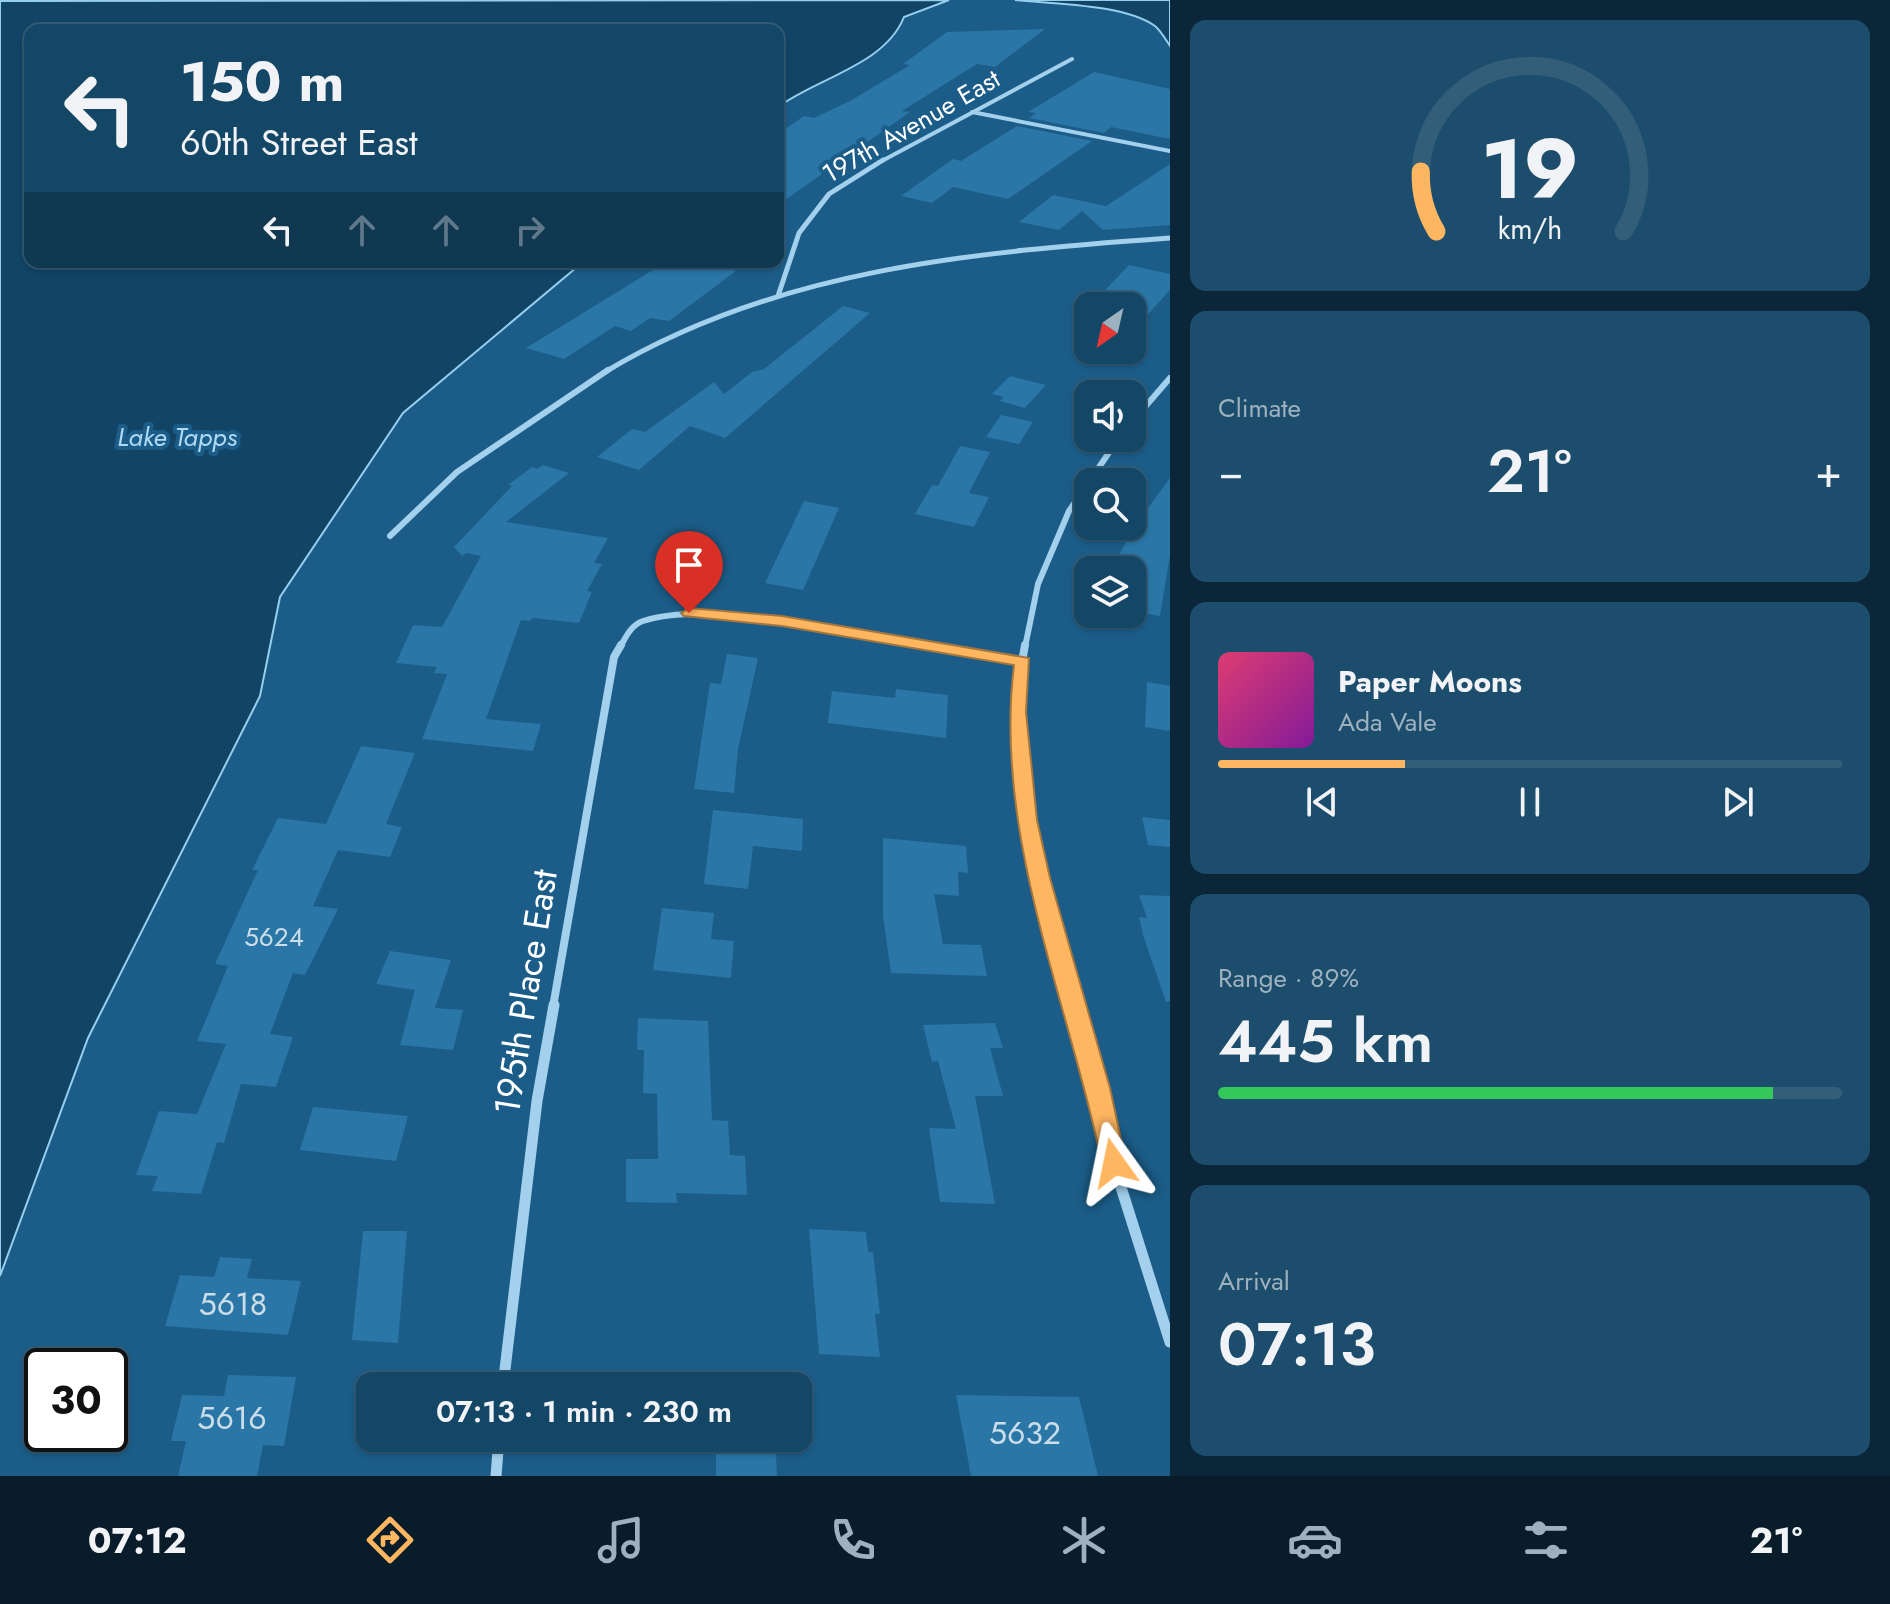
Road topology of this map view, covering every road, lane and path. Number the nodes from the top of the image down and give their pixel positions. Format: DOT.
graph roads {
  1 [pos="1072,59"];
  2 [pos="972,112"];
  3 [pos="1170,151"];
  4 [pos="1170,238"];
  5 [pos="778,296"];
  6 [pos="1170,378"];
  7 [pos="1146,406"];
  8 [pos="1109,452"];
  9 [pos="390,536"];
  10 [pos="1023,661"];
  11 [pos="1170,1342"];
  12 [pos="505,1372"];
  13 [pos="498,1452"];
  14 [pos="496,1476"];
  1 -- 2 [label="street, 197th Avenue East"];
  2 -- 3 [label="street"];
  2 -- 5 [label="street, 197th Avenue East"];
  4 -- 5 [label="street"];
  5 -- 9 [label="street"];
  6 -- 7 [label="street"];
  8 -- 10 [label="street"];
  10 -- 11 [label="street"];
  10 -- 12 [label="street, 195th Place East"];
  13 -- 14 [label="street"];
}
